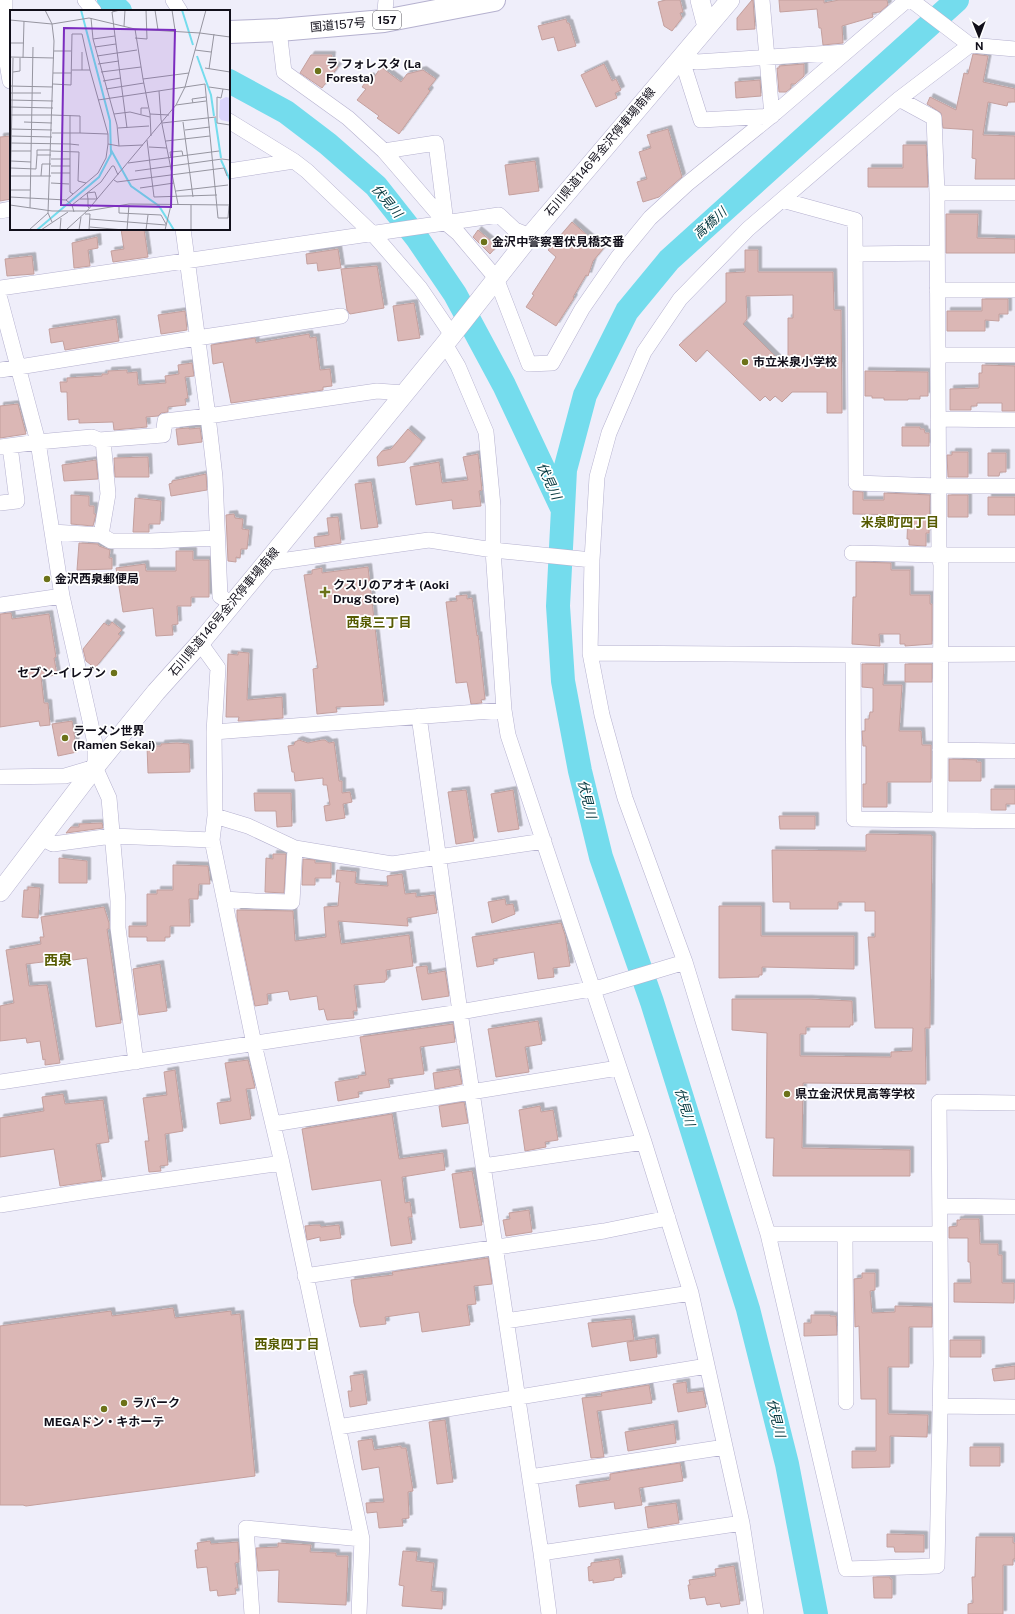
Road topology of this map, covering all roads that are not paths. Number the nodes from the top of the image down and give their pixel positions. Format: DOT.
graph roads {
  1 [pos="5,0"];
  2 [pos="85,0"];
  3 [pos="173,0"];
  4 [pos="700,0"];
  5 [pos="730,0"];
  6 [pos="762,0"];
  7 [pos="487,1"];
  8 [pos="911,1"];
  9 [pos="93,10"];
  10 [pos="179,10"];
  11 [pos="385,10"];
  12 [pos="707,27"];
  13 [pos="5,29"];
  14 [pos="279,30"];
  15 [pos="230,32"];
  16 [pos="970,45"];
  17 [pos="1015,49"];
  18 [pos="846,52"];
  19 [pos="681,57"];
  20 [pos="768,57"];
  21 [pos="7,81"];
  22 [pos="899,99"];
  23 [pos="772,116"];
  24 [pos="230,122"];
  25 [pos="384,151"];
  26 [pos="294,161"];
  27 [pos="230,171"];
  28 [pos="937,193"];
  29 [pos="1015,193"];
  30 [pos="782,200"];
  31 [pos="10,209"];
  32 [pos="0,211"];
  33 [pos="442,223"];
  34 [pos="183,230"];
  35 [pos="373,234"];
  36 [pos="530,236"];
  37 [pos="937,253"];
  38 [pos="856,254"];
  39 [pos="188,261"];
  40 [pos="496,278"];
  41 [pos="0,288"];
  42 [pos="937,290"];
  43 [pos="1015,290"];
  44 [pos="0,299"];
  45 [pos="341,316"];
  46 [pos="198,338"];
  47 [pos="448,339"];
  48 [pos="938,354"];
  49 [pos="1015,354"];
  50 [pos="18,367"];
  51 [pos="0,370"];
  52 [pos="404,393"];
  53 [pos="208,416"];
  54 [pos="938,419"];
  55 [pos="1015,420"];
  56 [pos="103,440"];
  57 [pos="38,442"];
  58 [pos="5,447"];
  59 [pos="938,486"];
  60 [pos="1015,486"];
  61 [pos="0,503"];
  62 [pos="52,532"];
  63 [pos="101,535"];
  64 [pos="217,538"];
  65 [pos="496,550"];
  66 [pos="852,553"];
  67 [pos="939,555"];
  68 [pos="1015,555"];
  69 [pos="588,559"];
  70 [pos="266,563"];
  71 [pos="62,596"];
  72 [pos="232,604"];
  73 [pos="0,605"];
  74 [pos="200,643"];
  75 [pos="590,653"];
  76 [pos="941,654"];
  77 [pos="1015,654"];
  78 [pos="853,655"];
  79 [pos="504,710"];
  80 [pos="419,716"];
  81 [pos="214,732"];
  82 [pos="940,750"];
  83 [pos="1012,751"];
  84 [pos="96,767"];
  85 [pos="0,777"];
  86 [pos="215,816"];
  87 [pos="940,820"];
  88 [pos="1015,820"];
  89 [pos="112,836"];
  90 [pos="41,838"];
  91 [pos="212,840"];
  92 [pos="544,841"];
  93 [pos="295,848"];
  94 [pos="439,856"];
  95 [pos="0,892"];
  96 [pos="224,899"];
  97 [pos="681,963"];
  98 [pos="597,988"];
  99 [pos="460,1012"];
  100 [pos="254,1044"];
  101 [pos="136,1062"];
  102 [pos="618,1068"];
  103 [pos="0,1082"];
  104 [pos="472,1092"];
  105 [pos="1015,1103"];
  106 [pos="273,1124"];
  107 [pos="644,1142"];
  108 [pos="282,1163"];
  109 [pos="483,1166"];
  110 [pos="0,1205"];
  111 [pos="940,1206"];
  112 [pos="1015,1207"];
  113 [pos="668,1218"];
  114 [pos="768,1234"];
  115 [pos="845,1234"];
  116 [pos="940,1234"];
  117 [pos="495,1248"];
  118 [pos="306,1276"];
  119 [pos="691,1293"];
  120 [pos="506,1321"];
  121 [pos="707,1366"];
  122 [pos="518,1397"];
  123 [pos="846,1402"];
  124 [pos="940,1406"];
  125 [pos="1015,1407"];
  126 [pos="338,1427"];
  127 [pos="725,1447"];
  128 [pos="530,1477"];
  129 [pos="742,1523"];
  130 [pos="362,1539"];
  131 [pos="541,1553"];
  132 [pos="252,1614"];
  133 [pos="359,1614"];
  134 [pos="549,1614"];
  135 [pos="756,1614"];
  1 -- 13 [label="street"];
  2 -- 9 [label="street"];
  3 -- 10 [label="street"];
  4 -- 12 [label="main road"];
  5 -- 12 [label="main road, 石川県道146号金沢停車場南線"];
  6 -- 20 [label="street"];
  7 -- 11 [label="highway, 国道157号 / 157"];
  8 -- 16 [label="street"];
  8 -- 18 [label="street"];
  11 -- 14 [label="highway, 国道157号 / 157"];
  12 -- 19 [label="main road, 石川県道146号金沢停車場南線"];
  13 -- 21 [label="street"];
  14 -- 15 [label="highway, 国道157号 / 157"];
  14 -- 25 [label="street"];
  16 -- 17 [label="street"];
  16 -- 22 [label="street"];
  18 -- 20 [label="street"];
  18 -- 23 [label="street"];
  19 -- 20 [label="street"];
  19 -- 23 [label="street"];
  19 -- 36 [label="main road, 石川県道146号金沢停車場南線"];
  20 -- 23 [label="street"];
  22 -- 28 [label="street"];
  22 -- 30 [label="street"];
  23 -- 40 [label="street"];
  24 -- 26 [label="street"];
  25 -- 33 [label="street"];
  25 -- 33 [label="street"];
  26 -- 27 [label="street"];
  26 -- 35 [label="street"];
  28 -- 29 [label="street"];
  28 -- 37 [label="street"];
  30 -- 38 [label="street"];
  30 -- 69 [label="street"];
  31 -- 32 [label="street"];
  33 -- 35 [label="street"];
  33 -- 36 [label="street"];
  33 -- 40 [label="street"];
  34 -- 39 [label="street"];
  35 -- 39 [label="street"];
  35 -- 47 [label="street"];
  36 -- 40 [label="main road, 石川県道146号金沢停車場南線"];
  37 -- 38 [label="street"];
  37 -- 42 [label="street"];
  38 -- 59 [label="street"];
  39 -- 41 [label="street"];
  39 -- 46 [label="street"];
  40 -- 47 [label="main road, 石川県道146号金沢停車場南線"];
  42 -- 43 [label="street"];
  42 -- 48 [label="street"];
  44 -- 50 [label="street"];
  45 -- 46 [label="street"];
  46 -- 50 [label="street"];
  46 -- 53 [label="street"];
  47 -- 52 [label="main road, 石川県道146号金沢停車場南線"];
  47 -- 65 [label="street"];
  48 -- 49 [label="street"];
  48 -- 54 [label="street"];
  50 -- 51 [label="street"];
  50 -- 57 [label="street"];
  52 -- 53 [label="street"];
  52 -- 70 [label="main road, 石川県道146号金沢停車場南線"];
  53 -- 56 [label="street"];
  53 -- 64 [label="street"];
  54 -- 55 [label="street"];
  54 -- 59 [label="street"];
  56 -- 57 [label="street"];
  56 -- 63 [label="street"];
  57 -- 58 [label="street"];
  57 -- 62 [label="street"];
  58 -- 61 [label="street"];
  59 -- 60 [label="street"];
  59 -- 67 [label="street"];
  62 -- 63 [label="street"];
  62 -- 71 [label="street"];
  63 -- 64 [label="street"];
  64 -- 72 [label="street"];
  65 -- 69 [label="street"];
  65 -- 70 [label="street"];
  65 -- 79 [label="street"];
  66 -- 67 [label="street"];
  67 -- 68 [label="street"];
  67 -- 76 [label="street"];
  69 -- 75 [label="street"];
  70 -- 72 [label="main road, 石川県道146号金沢停車場南線"];
  71 -- 73 [label="street"];
  71 -- 84 [label="street"];
  72 -- 74 [label="main road, 石川県道146号金沢停車場南線"];
  74 -- 81 [label="street"];
  74 -- 84 [label="main road, 石川県道146号金沢停車場南線"];
  75 -- 78 [label="street"];
  75 -- 97 [label="street"];
  76 -- 77 [label="street"];
  76 -- 78 [label="street"];
  76 -- 82 [label="street"];
  78 -- 87 [label="street"];
  79 -- 80 [label="street"];
  79 -- 92 [label="street"];
  80 -- 81 [label="street"];
  80 -- 94 [label="street"];
  81 -- 86 [label="street"];
  82 -- 83 [label="street"];
  82 -- 87 [label="street"];
  84 -- 85 [label="street"];
  84 -- 89 [label="street"];
  84 -- 90 [label="main road, 石川県道146号金沢停車場南線"];
  86 -- 91 [label="street"];
  86 -- 93 [label="street"];
  87 -- 88 [label="street"];
  89 -- 90 [label="street"];
  89 -- 91 [label="street"];
  89 -- 101 [label="street"];
  90 -- 95 [label="main road, 石川県道146号金沢停車場南線"];
  91 -- 96 [label="street"];
  92 -- 94 [label="street"];
  92 -- 98 [label="street"];
  93 -- 94 [label="street"];
  93 -- 96 [label="street"];
  94 -- 99 [label="street"];
  96 -- 100 [label="street"];
  97 -- 98 [label="street"];
  97 -- 114 [label="street"];
  98 -- 99 [label="street"];
  98 -- 102 [label="street"];
  99 -- 100 [label="street"];
  99 -- 104 [label="street"];
  100 -- 101 [label="street"];
  100 -- 106 [label="street"];
  101 -- 103 [label="street"];
  102 -- 104 [label="street"];
  102 -- 107 [label="street"];
  104 -- 106 [label="street"];
  104 -- 109 [label="street"];
  105 -- 111 [label="street"];
  106 -- 108 [label="street"];
  107 -- 109 [label="street"];
  107 -- 113 [label="street"];
  108 -- 110 [label="street"];
  108 -- 118 [label="street"];
  109 -- 117 [label="street"];
  111 -- 112 [label="street"];
  111 -- 116 [label="street"];
  113 -- 117 [label="street"];
  113 -- 119 [label="street"];
  114 -- 115 [label="street"];
  114 -- 124 [label="street"];
  115 -- 116 [label="street"];
  115 -- 123 [label="street"];
  116 -- 124 [label="street"];
  117 -- 118 [label="street"];
  117 -- 120 [label="street"];
  118 -- 126 [label="street"];
  119 -- 120 [label="street"];
  119 -- 121 [label="street"];
  120 -- 122 [label="street"];
  121 -- 122 [label="street"];
  121 -- 127 [label="street"];
  122 -- 126 [label="street"];
  122 -- 128 [label="street"];
  124 -- 125 [label="street"];
  126 -- 130 [label="street"];
  127 -- 128 [label="street"];
  127 -- 129 [label="street"];
  128 -- 131 [label="street"];
  129 -- 131 [label="street"];
  129 -- 135 [label="street"];
  130 -- 132 [label="street"];
  130 -- 133 [label="street"];
  131 -- 134 [label="street"];
}
